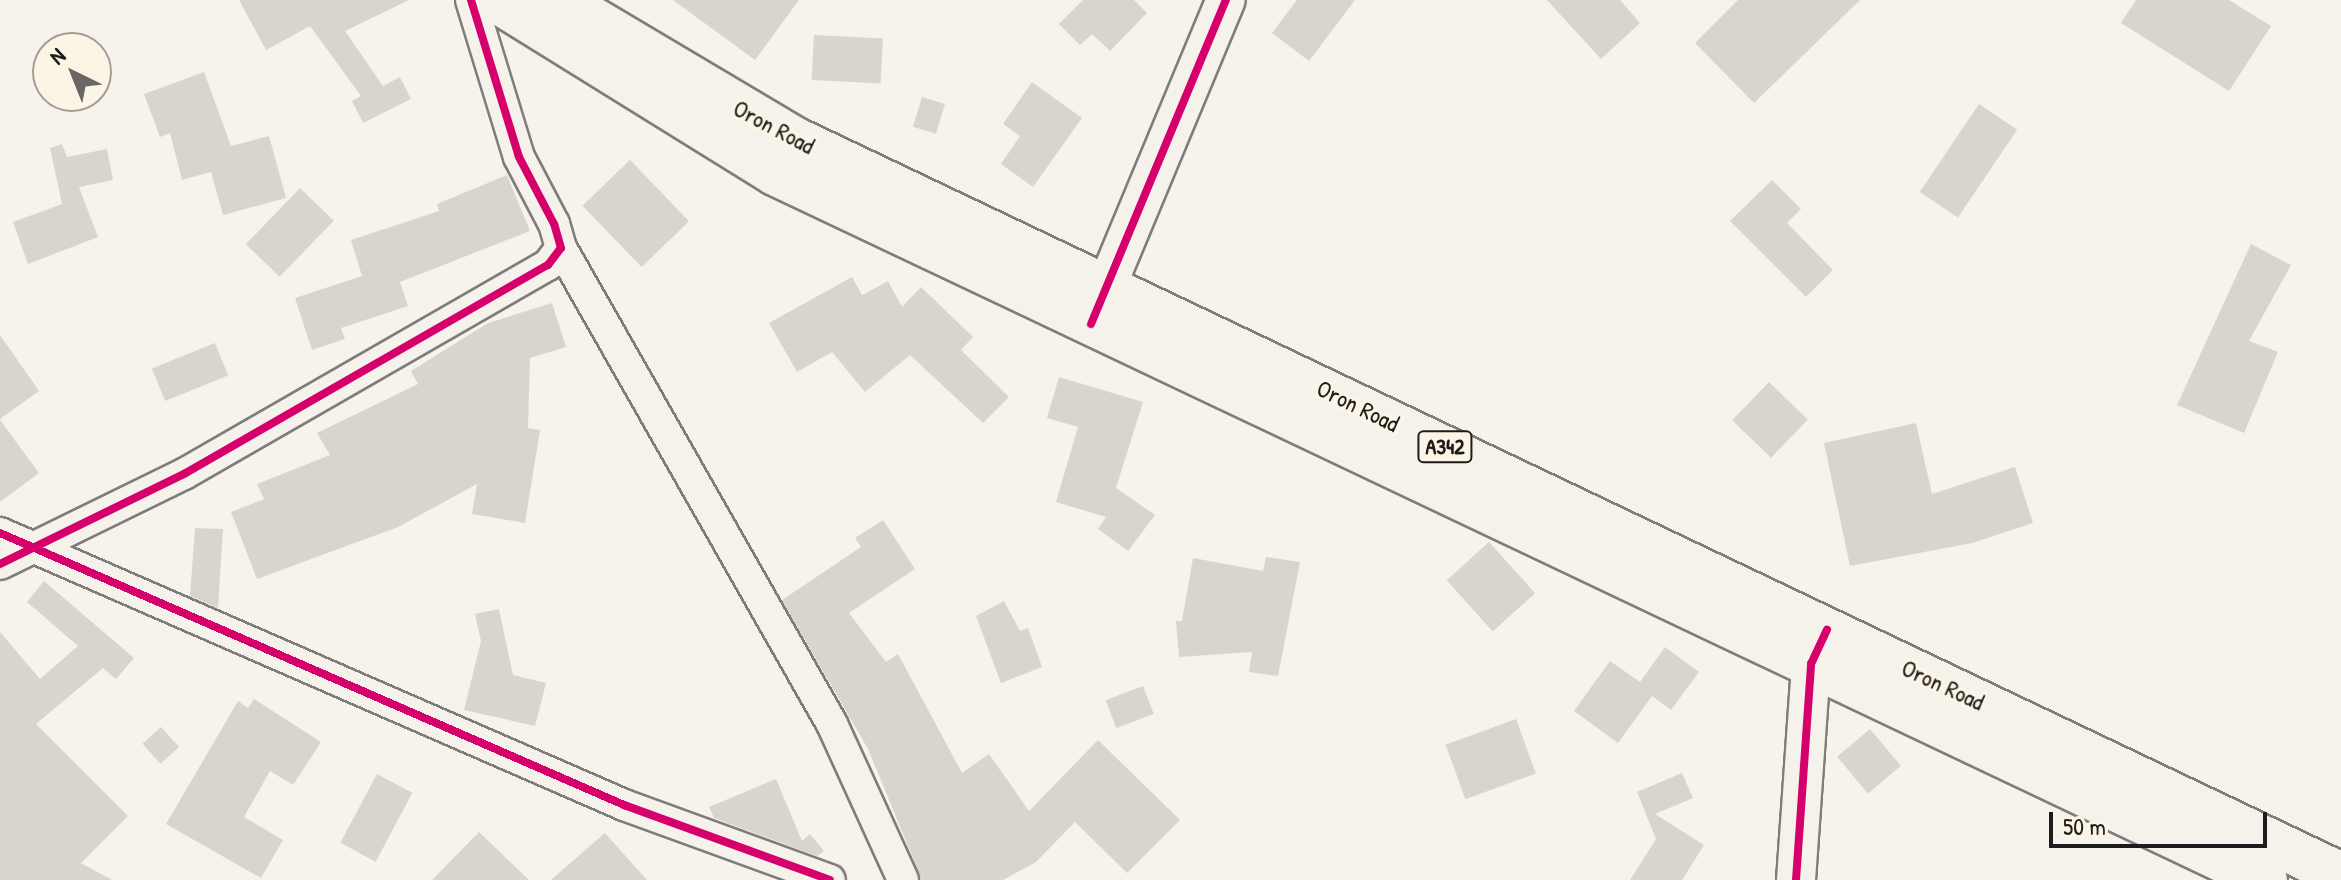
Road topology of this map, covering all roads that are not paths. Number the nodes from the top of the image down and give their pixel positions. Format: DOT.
graph roads {
  1 [pos="471,0"];
  2 [pos="496,0"];
  3 [pos="560,0"];
  4 [pos="1226,0"];
  5 [pos="561,248"];
  6 [pos="1098,308"];
  7 [pos="0,533"];
  8 [pos="37,544"];
  9 [pos="0,564"];
  10 [pos="1819,647"];
  11 [pos="2341,875"];
  12 [pos="830,880"];
  13 [pos="903,880"];
  14 [pos="1796,880"];
  15 [pos="2265,880"];
  1 -- 5 [label="street"];
  2 -- 6 [label="highway, Oron Road / A342"];
  3 -- 6 [label="highway, Oron Road / A342"];
  4 -- 6 [label="street"];
  5 -- 8 [label="street"];
  5 -- 13 [label="street"];
  6 -- 10 [label="highway, Oron Road / A342"];
  7 -- 8 [label="street"];
  8 -- 9 [label="street"];
  8 -- 12 [label="street"];
  10 -- 11 [label="highway, Oron Road / A342"];
  10 -- 14 [label="street"];
  10 -- 15 [label="highway, Oron Road / A342"];
}
